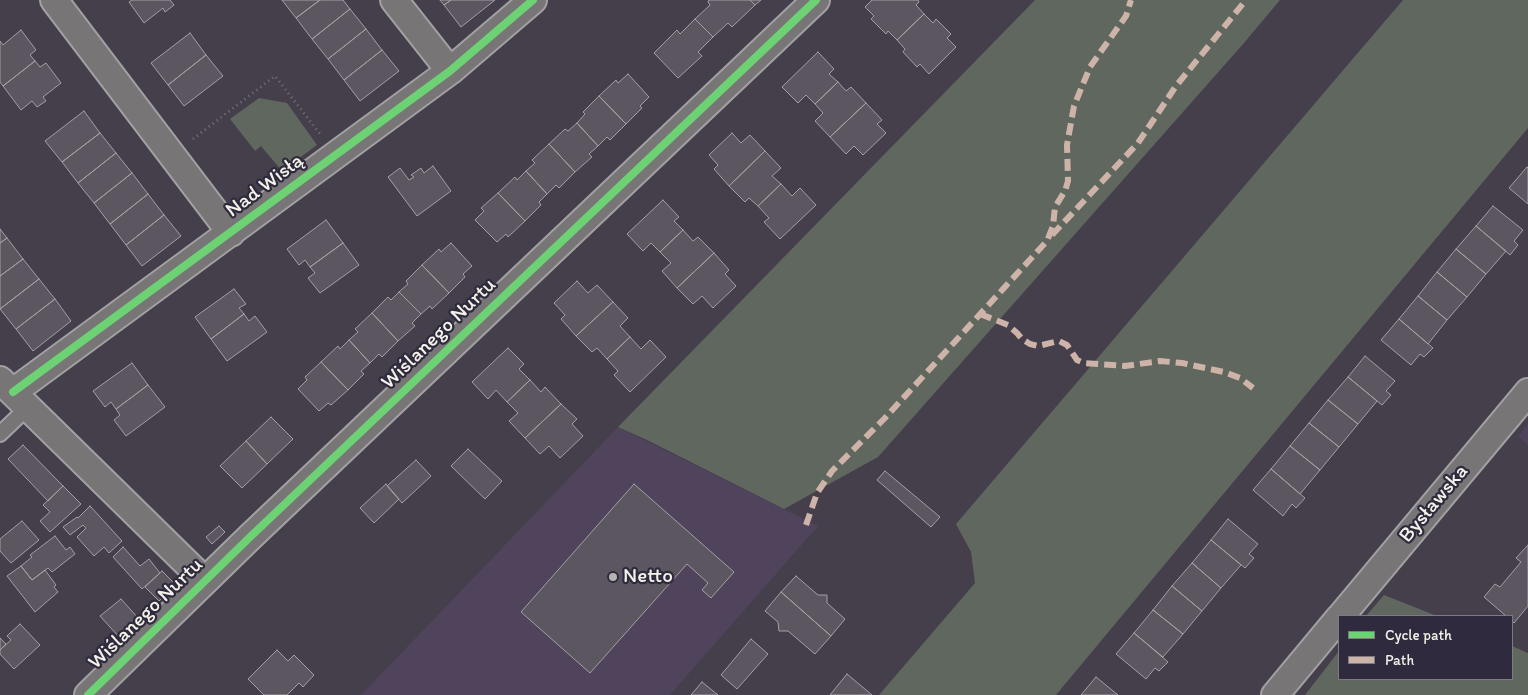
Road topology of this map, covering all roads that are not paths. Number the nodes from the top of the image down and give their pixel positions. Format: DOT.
graph roads {
  1 [pos="54,0"];
  2 [pos="394,0"];
  3 [pos="532,0"];
  4 [pos="816,0"];
  5 [pos="450,71"];
  6 [pos="231,234"];
  7 [pos="1528,392"];
  8 [pos="13,393"];
  9 [pos="0,434"];
  10 [pos="205,581"];
  11 [pos="1342,615"];
  12 [pos="1338,619"];
  13 [pos="88,695"];
  14 [pos="1275,695"];
  1 -- 6 [label="street"];
  2 -- 5 [label="street"];
  3 -- 5 [label="street, Nad Wisłą"];
  4 -- 10 [label="street, Wiślanego Nurtu"];
  5 -- 6 [label="street, Nad Wisłą"];
  6 -- 8 [label="street, Nad Wisłą"];
  7 -- 11 [label="street, Bysławska"];
  8 -- 9 [label="lane"];
  8 -- 10 [label="street"];
  10 -- 13 [label="street, Wiślanego Nurtu"];
  12 -- 14 [label="street, Bysławska"];
}
